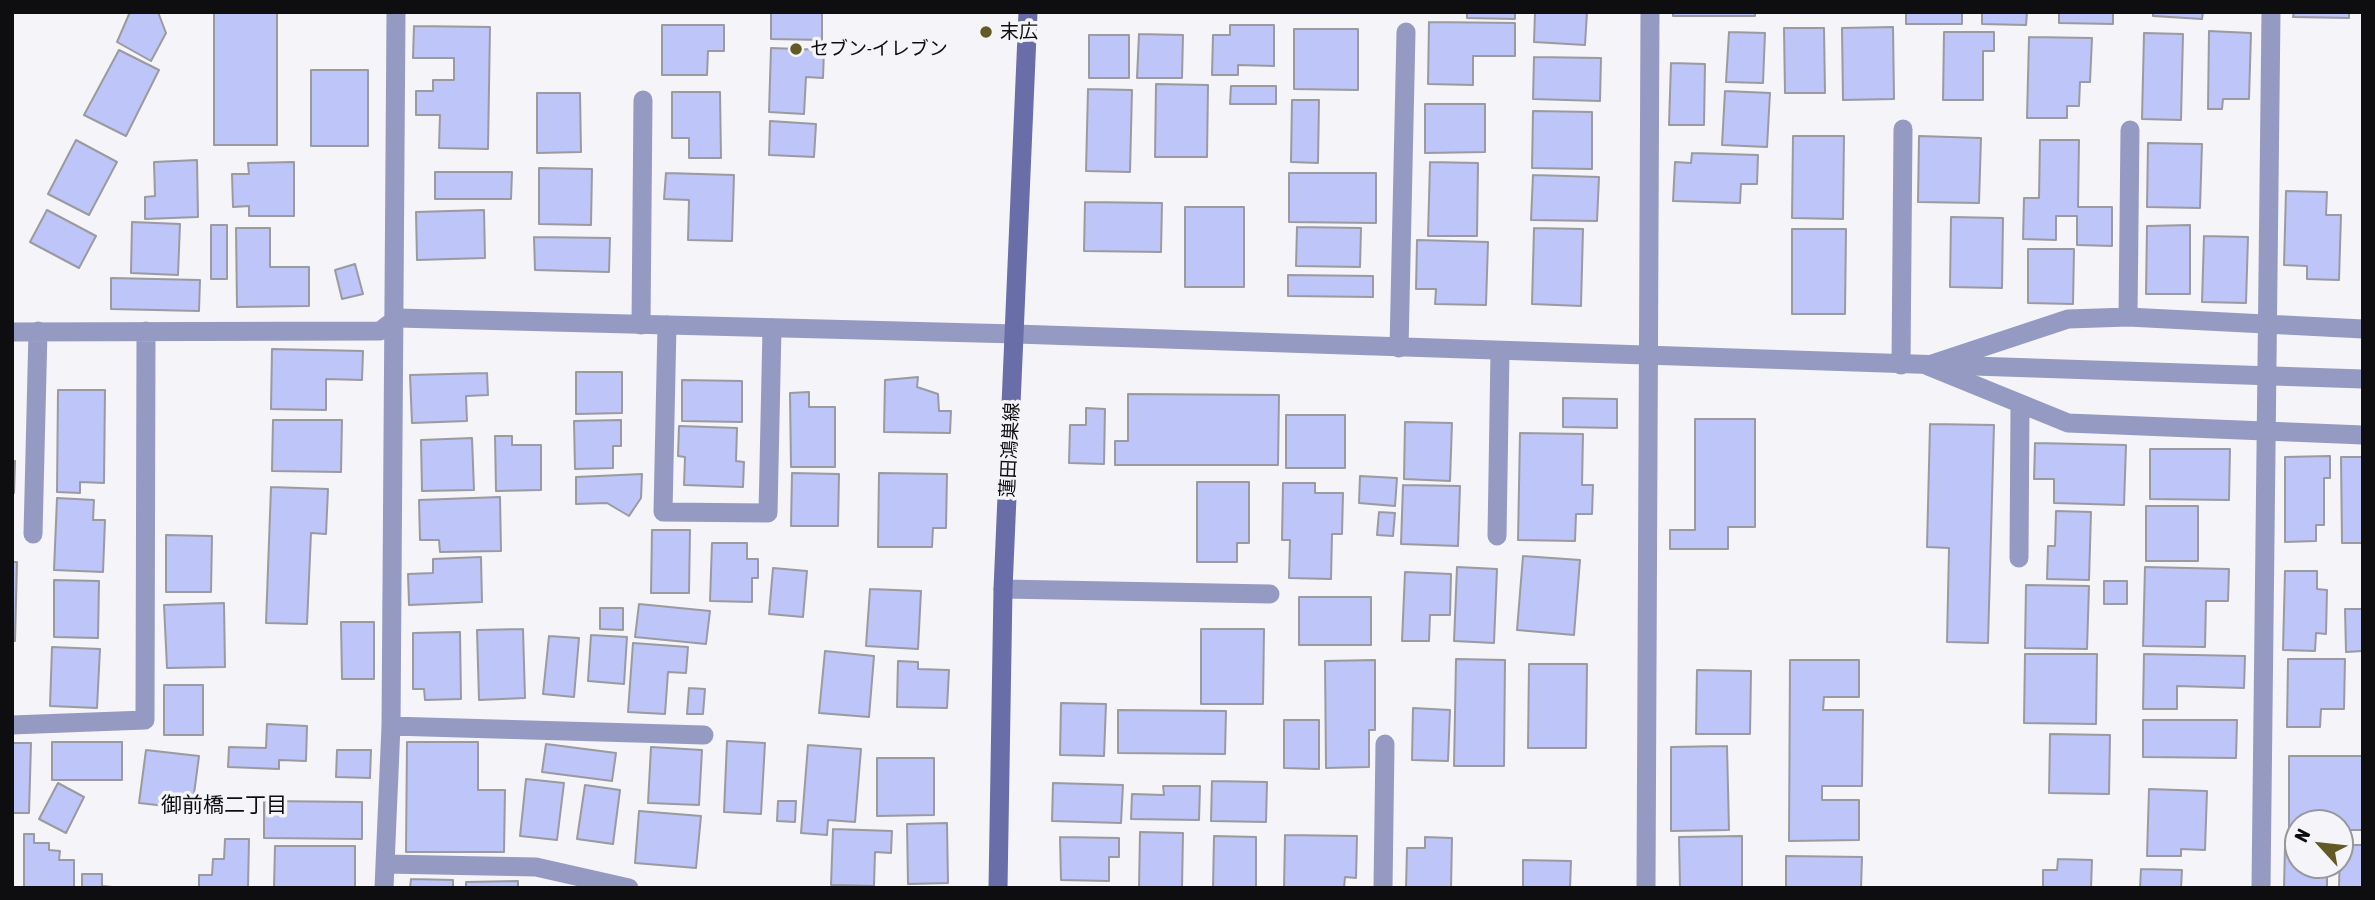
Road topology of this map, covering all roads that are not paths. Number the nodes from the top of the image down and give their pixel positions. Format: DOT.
graph roads {
  1 [pos="396,12"];
  2 [pos="1028,12"];
  3 [pos="1650,12"];
  4 [pos="2271,12"];
  5 [pos="1406,32"];
  6 [pos="643,100"];
  7 [pos="1903,129"];
  8 [pos="2130,131"];
  9 [pos="2128,317"];
  10 [pos="397,318"];
  11 [pos="2269,323"];
  12 [pos="641,325"];
  13 [pos="667,325"];
  14 [pos="772,328"];
  15 [pos="2363,329"];
  16 [pos="38,331"];
  17 [pos="146,331"];
  18 [pos="12,332"];
  19 [pos="1016,334"];
  20 [pos="1399,348"];
  21 [pos="1500,351"];
  22 [pos="1648,356"];
  23 [pos="1901,365"];
  24 [pos="1928,366"];
  25 [pos="2363,379"];
  26 [pos="2020,405"];
  27 [pos="2266,423"];
  28 [pos="2363,435"];
  29 [pos="33,534"];
  30 [pos="1497,536"];
  31 [pos="2019,558"];
  32 [pos="1003,589"];
  33 [pos="1270,594"];
  34 [pos="12,725"];
  35 [pos="391,726"];
  36 [pos="704,735"];
  37 [pos="1385,744"];
  38 [pos="385,864"];
  39 [pos="621,887"];
  40 [pos="384,888"];
  41 [pos="998,888"];
  42 [pos="1383,888"];
  43 [pos="1646,888"];
  44 [pos="2261,888"];
  1 -- 10 [label="street"];
  2 -- 19 [label="main road, 蓮田鴻巣線"];
  3 -- 22 [label="street"];
  4 -- 11 [label="street"];
  5 -- 20 [label="street"];
  6 -- 12 [label="street"];
  7 -- 23 [label="street"];
  8 -- 9 [label="street"];
  9 -- 11 [label="street"];
  9 -- 24 [label="street"];
  10 -- 12 [label="street"];
  10 -- 17 [label="street"];
  10 -- 35 [label="street"];
  11 -- 15 [label="street"];
  11 -- 27 [label="street"];
  12 -- 13 [label="street"];
  13 -- 14 [label="street"];
  13 -- 14 [label="street"];
  14 -- 19 [label="street"];
  16 -- 17 [label="street"];
  16 -- 18 [label="street"];
  16 -- 29 [label="street"];
  17 -- 34 [label="street"];
  19 -- 20 [label="street"];
  19 -- 32 [label="main road, 蓮田鴻巣線"];
  20 -- 21 [label="street"];
  21 -- 22 [label="street"];
  21 -- 30 [label="street"];
  22 -- 23 [label="street"];
  22 -- 43 [label="street"];
  23 -- 24 [label="street"];
  24 -- 25 [label="street"];
  24 -- 26 [label="street"];
  26 -- 27 [label="street"];
  26 -- 31 [label="street"];
  27 -- 28 [label="street"];
  27 -- 44 [label="street"];
  32 -- 33 [label="street"];
  32 -- 41 [label="main road, 蓮田鴻巣線"];
  35 -- 36 [label="street"];
  35 -- 38 [label="street"];
  37 -- 42 [label="street"];
  38 -- 39 [label="street"];
  38 -- 40 [label="street"];
}
